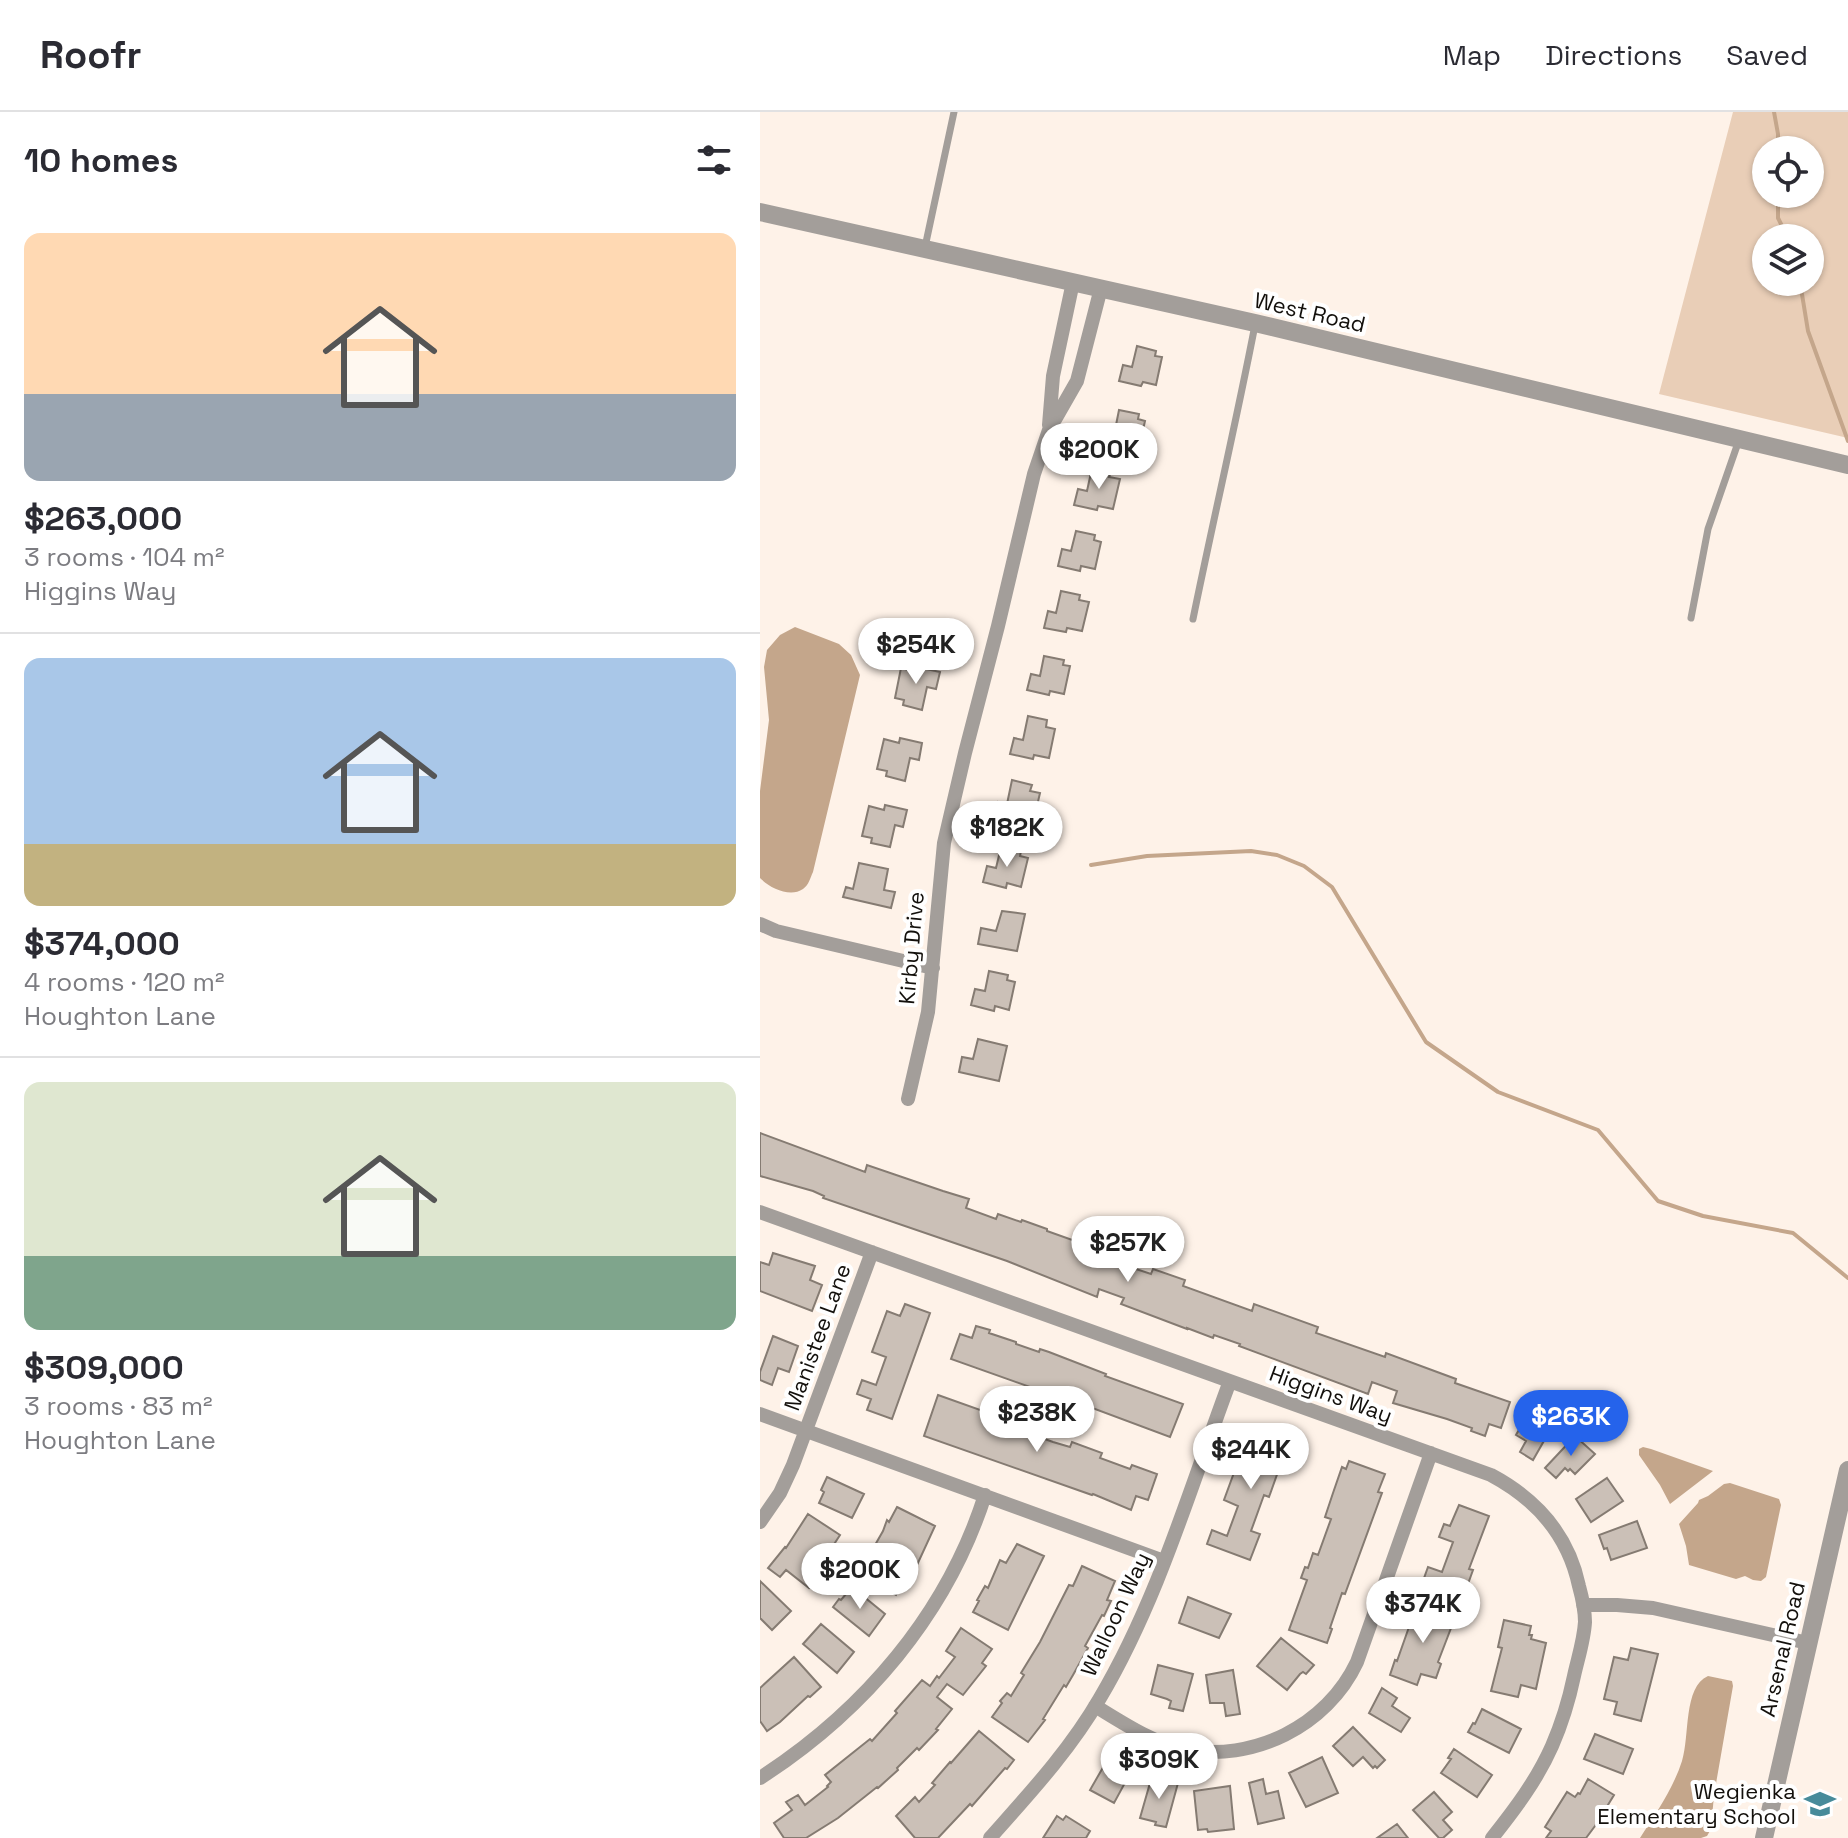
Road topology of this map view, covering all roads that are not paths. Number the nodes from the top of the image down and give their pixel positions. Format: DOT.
graph roads {
  1 [pos="954,112"];
  2 [pos="760,212"];
  3 [pos="925,249"];
  4 [pos="1073,282"];
  5 [pos="1101,288"];
  6 [pos="1255,323"];
  7 [pos="1049,430"];
  8 [pos="1740,438"];
  9 [pos="1848,465"];
  10 [pos="1691,618"];
  11 [pos="1193,619"];
  12 [pos="760,924"];
  13 [pos="933,968"];
  14 [pos="908,1099"];
  15 [pos="760,1212"];
  16 [pos="872,1252"];
  17 [pos="1230,1381"];
  18 [pos="760,1414"];
  19 [pos="806,1431"];
  20 [pos="1431,1453"];
  21 [pos="1848,1470"];
  22 [pos="985,1495"];
  23 [pos="760,1522"];
  24 [pos="1164,1561"];
  25 [pos="1583,1605"];
  26 [pos="1808,1643"];
  27 [pos="1095,1706"];
  28 [pos="760,1778"];
  29 [pos="990,1838"];
  30 [pos="1492,1838"];
  31 [pos="1764,1838"];
  1 -- 3 [label="lane"];
  2 -- 3 [label="street, West Road"];
  3 -- 4 [label="street, West Road"];
  4 -- 5 [label="street, West Road"];
  4 -- 7 [label="street, Kirby Drive"];
  5 -- 6 [label="street, West Road"];
  5 -- 7 [label="street, Kirby Drive"];
  6 -- 8 [label="street, West Road"];
  6 -- 11 [label="lane"];
  7 -- 13 [label="street, Kirby Drive"];
  8 -- 9 [label="street, West Road"];
  8 -- 10 [label="lane"];
  12 -- 13 [label="street"];
  13 -- 14 [label="street, Kirby Drive"];
  15 -- 16 [label="street, Higgins Way"];
  16 -- 17 [label="street, Higgins Way"];
  16 -- 19 [label="street, Manistee Lane"];
  17 -- 20 [label="street, Higgins Way"];
  17 -- 24 [label="street, Walloon Way"];
  18 -- 19 [label="street"];
  19 -- 22 [label="street"];
  19 -- 23 [label="street, Manistee Lane"];
  20 -- 25 [label="street, Higgins Way"];
  20 -- 27 [label="street"];
  21 -- 26 [label="street, Arsenal Road"];
  22 -- 24 [label="street"];
  22 -- 28 [label="street"];
  24 -- 27 [label="street, Walloon Way"];
  25 -- 26 [label="street"];
  25 -- 30 [label="street, Higgins Way"];
  26 -- 31 [label="street, Arsenal Road"];
  27 -- 29 [label="street, Walloon Way"];
}
